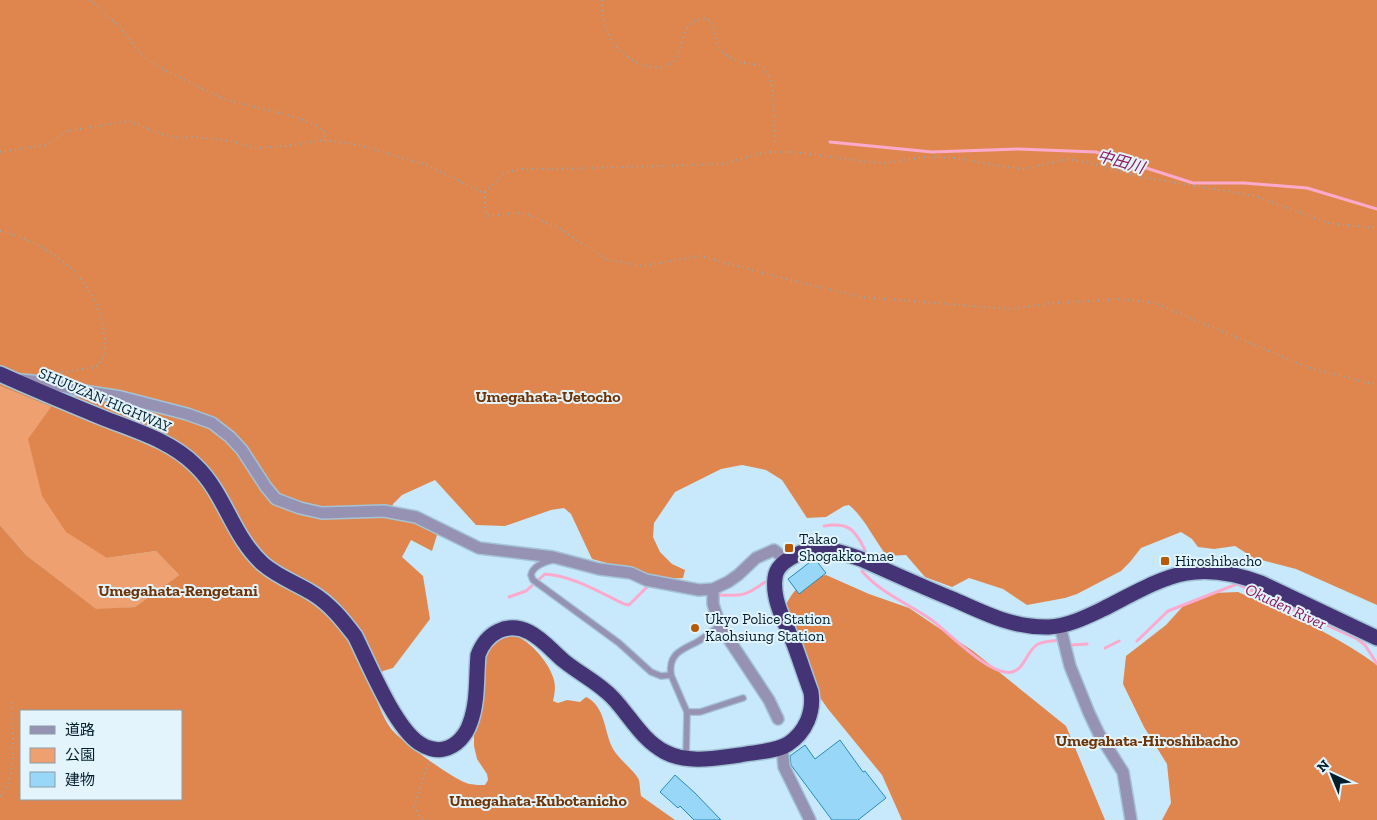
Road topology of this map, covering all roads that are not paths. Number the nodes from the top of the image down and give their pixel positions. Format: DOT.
graph roads {
  1 [pos="0,374"];
  2 [pos="14,380"];
  3 [pos="560,558"];
  4 [pos="786,560"];
  5 [pos="713,589"];
  6 [pos="720,626"];
  7 [pos="1060,626"];
  8 [pos="1377,638"];
  9 [pos="671,675"];
  10 [pos="743,698"];
  11 [pos="687,712"];
  12 [pos="778,719"];
  13 [pos="782,747"];
  14 [pos="686,758"];
  15 [pos="810,820"];
  16 [pos="1131,820"];
  1 -- 2 [label="highway, SHUUZAN HIGHWAY"];
  2 -- 3 [label="street"];
  2 -- 14 [label="highway, SHUUZAN HIGHWAY"];
  3 -- 5 [label="street"];
  3 -- 9 [label="lane"];
  4 -- 5 [label="street"];
  4 -- 7 [label="highway"];
  4 -- 13 [label="highway"];
  5 -- 6 [label="street"];
  6 -- 9 [label="lane"];
  6 -- 12 [label="street"];
  7 -- 8 [label="highway"];
  7 -- 16 [label="street"];
  9 -- 11 [label="lane"];
  10 -- 11 [label="lane"];
  11 -- 14 [label="lane"];
  13 -- 14 [label="highway"];
  13 -- 15 [label="street"];
}
